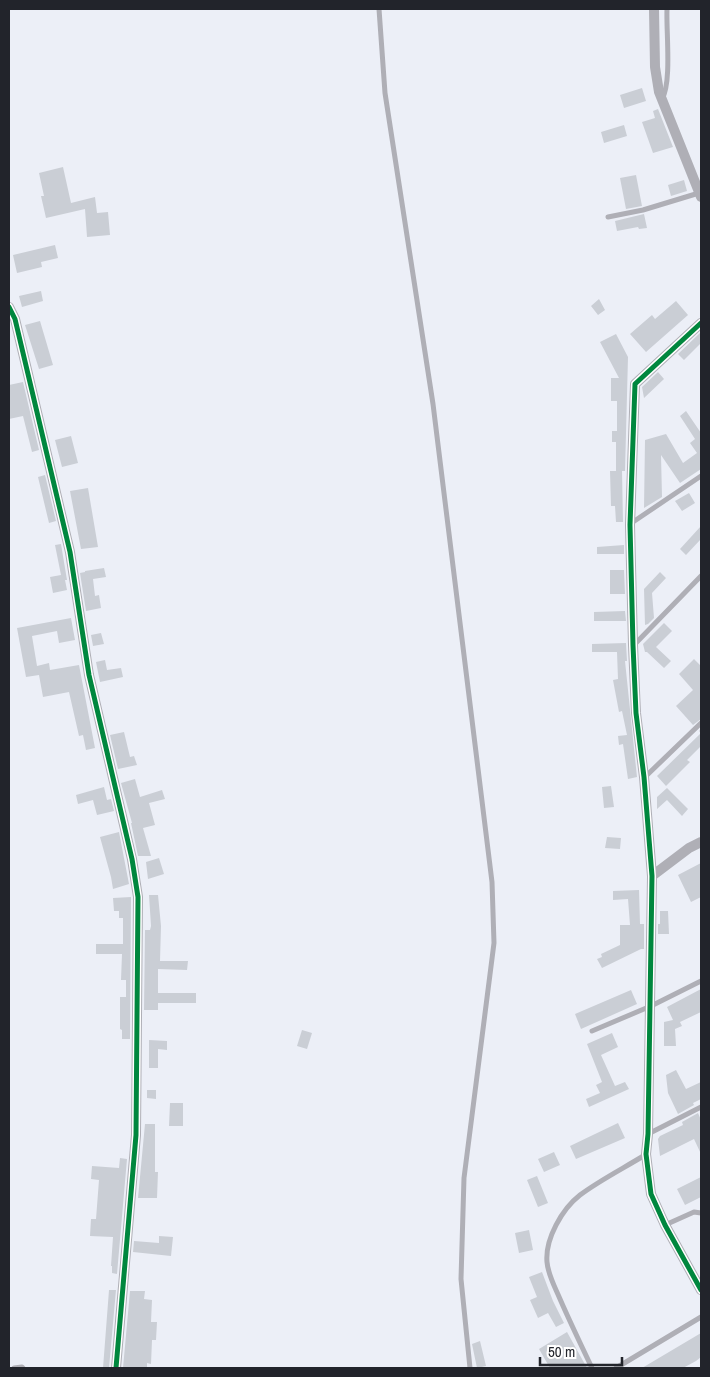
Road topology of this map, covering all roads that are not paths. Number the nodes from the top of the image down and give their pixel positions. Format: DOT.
graph roads {
  1 [pos="380,9"];
  2 [pos="654,9"];
  3 [pos="667,9"];
  4 [pos="662,99"];
  5 [pos="700,190"];
  6 [pos="608,217"];
  7 [pos="9,307"];
  8 [pos="701,323"];
  9 [pos="701,476"];
  10 [pos="630,525"];
  11 [pos="701,576"];
  12 [pos="633,645"];
  13 [pos="701,723"];
  14 [pos="644,777"];
  15 [pos="701,842"];
  16 [pos="652,876"];
  17 [pos="701,981"];
  18 [pos="651,1006"];
  19 [pos="592,1031"];
  20 [pos="701,1108"];
  21 [pos="648,1134"];
  22 [pos="646,1154"];
  23 [pos="701,1213"];
  24 [pos="665,1225"];
  25 [pos="701,1290"];
  26 [pos="701,1317"];
  27 [pos="14,1368"];
  28 [pos="23,1368"];
  29 [pos="116,1368"];
  30 [pos="470,1368"];
  31 [pos="592,1368"];
  32 [pos="616,1368"];
  1 -- 30 [label="lane"];
  2 -- 4 [label="street"];
  3 -- 4 [label="lane"];
  4 -- 5 [label="street"];
  5 -- 6 [label="lane"];
  7 -- 29 [label="street"];
  8 -- 10 [label="street"];
  9 -- 10 [label="lane"];
  10 -- 12 [label="street"];
  11 -- 12 [label="lane"];
  12 -- 14 [label="street"];
  13 -- 14 [label="lane"];
  14 -- 16 [label="street"];
  15 -- 16 [label="street"];
  16 -- 18 [label="street"];
  17 -- 18 [label="lane"];
  18 -- 19 [label="lane"];
  18 -- 21 [label="street"];
  20 -- 21 [label="lane"];
  21 -- 22 [label="street"];
  22 -- 24 [label="street"];
  22 -- 31 [label="lane"];
  23 -- 24 [label="lane"];
  24 -- 25 [label="street"];
  26 -- 32 [label="lane"];
  27 -- 28 [label="lane"];
}
